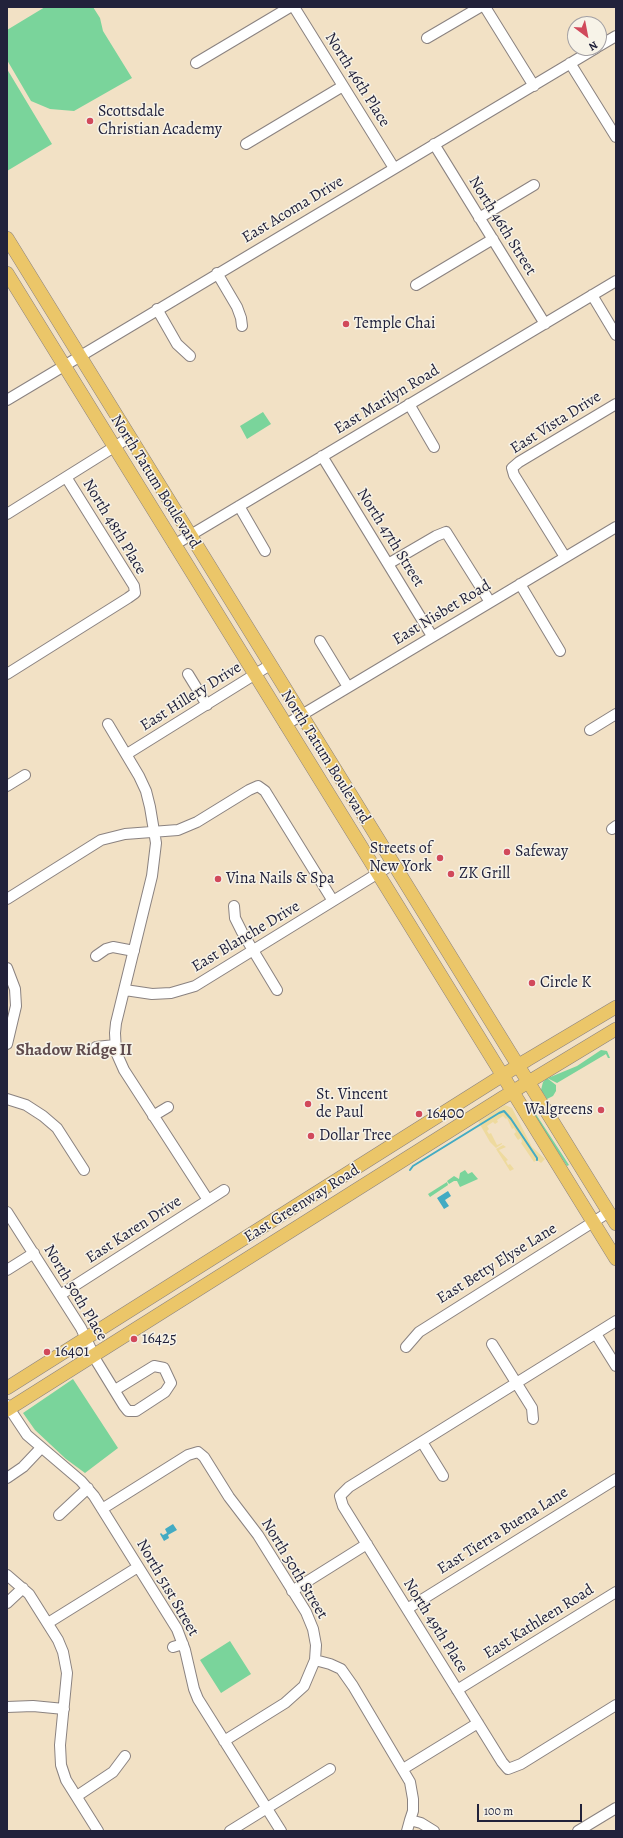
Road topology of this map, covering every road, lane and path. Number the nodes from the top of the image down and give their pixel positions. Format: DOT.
graph roads {
  1 [pos="290,7"];
  2 [pos="294,7"];
  3 [pos="480,7"];
  4 [pos="485,7"];
  5 [pos="616,36"];
  6 [pos="427,38"];
  7 [pos="607,41"];
  8 [pos="582,56"];
  9 [pos="196,63"];
  10 [pos="570,63"];
  11 [pos="343,86"];
  12 [pos="534,86"];
  13 [pos="616,137"];
  14 [pos="246,144"];
  15 [pos="434,144"];
  16 [pos="394,168"];
  17 [pos="534,185"];
  18 [pos="480,218"];
  19 [pos="7,238"];
  20 [pos="492,239"];
  21 [pos="7,273"];
  22 [pos="217,273"];
  23 [pos="616,281"];
  24 [pos="416,285"];
  25 [pos="592,295"];
  26 [pos="157,309"];
  27 [pos="545,324"];
  28 [pos="242,326"];
  29 [pos="616,335"];
  30 [pos="80,355"];
  31 [pos="190,356"];
  32 [pos="64,364"];
  33 [pos="7,400"];
  34 [pos="409,404"];
  35 [pos="616,404"];
  36 [pos="130,436"];
  37 [pos="114,447"];
  38 [pos="434,447"];
  39 [pos="322,456"];
  40 [pos="66,477"];
  41 [pos="239,506"];
  42 [pos="7,514"];
  43 [pos="614,532"];
  44 [pos="190,535"];
  45 [pos="174,545"];
  46 [pos="265,551"];
  47 [pos="565,558"];
  48 [pos="388,564"];
  49 [pos="520,584"];
  50 [pos="490,602"];
  51 [pos="432,636"];
  52 [pos="320,641"];
  53 [pos="560,651"];
  54 [pos="270,666"];
  55 [pos="7,674"];
  56 [pos="188,674"];
  57 [pos="255,675"];
  58 [pos="348,687"];
  59 [pos="207,705"];
  60 [pos="616,714"];
  61 [pos="301,715"];
  62 [pos="108,724"];
  63 [pos="285,725"];
  64 [pos="590,730"];
  65 [pos="127,754"];
  66 [pos="311,767"];
  67 [pos="25,775"];
  68 [pos="7,786"];
  69 [pos="358,807"];
  70 [pos="154,832"];
  71 [pos="393,864"];
  72 [pos="377,874"];
  73 [pos="7,899"];
  74 [pos="333,901"];
  75 [pos="234,906"];
  76 [pos="442,943"];
  77 [pos="134,950"];
  78 [pos="252,951"];
  79 [pos="96,956"];
  80 [pos="7,968"];
  81 [pos="447,987"];
  82 [pos="125,990"];
  83 [pos="277,990"];
  84 [pos="616,1007"];
  85 [pos="616,1029"];
  86 [pos="500,1037"];
  87 [pos="7,1044"];
  88 [pos="115,1045"];
  89 [pos="96,1047"];
  90 [pos="518,1066"];
  91 [pos="502,1075"];
  92 [pos="528,1082"];
  93 [pos="512,1092"];
  94 [pos="7,1100"];
  95 [pos="168,1107"];
  96 [pos="153,1116"];
  97 [pos="84,1170"];
  98 [pos="224,1190"];
  99 [pos="208,1200"];
  100 [pos="7,1212"];
  101 [pos="609,1212"];
  102 [pos="593,1222"];
  103 [pos="616,1224"];
  104 [pos="34,1253"];
  105 [pos="616,1259"];
  106 [pos="7,1270"];
  107 [pos="60,1295"];
  108 [pos="616,1321"];
  109 [pos="596,1334"];
  110 [pos="86,1338"];
  111 [pos="492,1344"];
  112 [pos="406,1347"];
  113 [pos="94,1355"];
  114 [pos="616,1366"];
  115 [pos="517,1384"];
  116 [pos="7,1388"];
  117 [pos="115,1390"];
  118 [pos="8,1408"];
  119 [pos="533,1419"];
  120 [pos="422,1442"];
  121 [pos="42,1448"];
  122 [pos="443,1476"];
  123 [pos="7,1478"];
  124 [pos="616,1479"];
  125 [pos="88,1488"];
  126 [pos="102,1509"];
  127 [pos="59,1515"];
  128 [pos="367,1544"];
  129 [pos="138,1567"];
  130 [pos="7,1576"];
  131 [pos="23,1588"];
  132 [pos="292,1591"];
  133 [pos="616,1592"];
  134 [pos="7,1603"];
  135 [pos="407,1609"];
  136 [pos="48,1623"];
  137 [pos="183,1644"];
  138 [pos="173,1648"];
  139 [pos="314,1660"];
  140 [pos="457,1690"];
  141 [pos="616,1705"];
  142 [pos="7,1707"];
  143 [pos="64,1709"];
  144 [pos="478,1723"];
  145 [pos="224,1741"];
  146 [pos="125,1756"];
  147 [pos="330,1769"];
  148 [pos="403,1769"];
  149 [pos="77,1796"];
  150 [pos="616,1808"];
  151 [pos="267,1809"];
  152 [pos="410,1820"];
  153 [pos="98,1831"];
  154 [pos="230,1831"];
  155 [pos="281,1831"];
  156 [pos="407,1831"];
  157 [pos="434,1831"];
  158 [pos="578,1831"];
  1 -- 9 [label="street"];
  2 -- 11 [label="street, North 46th Place"];
  3 -- 6 [label="street"];
  4 -- 12 [label="street"];
  5 -- 7 [label="street"];
  8 -- 10 [label="street, East Acoma Drive"];
  10 -- 12 [label="street, East Acoma Drive"];
  10 -- 13 [label="street"];
  11 -- 14 [label="street"];
  11 -- 16 [label="street, North 46th Place"];
  12 -- 15 [label="street, East Acoma Drive"];
  15 -- 16 [label="street, East Acoma Drive"];
  15 -- 18 [label="street, North 46th Street"];
  16 -- 22 [label="street, East Acoma Drive"];
  17 -- 18 [label="street"];
  18 -- 20 [label="street, North 46th Street"];
  19 -- 30 [label="main road, North Tatum Boulevard"];
  20 -- 24 [label="street"];
  20 -- 27 [label="street, North 46th Street"];
  21 -- 32 [label="main road, North Tatum Boulevard"];
  22 -- 26 [label="street, East Acoma Drive"];
  22 -- 28 [label="street"];
  23 -- 25 [label="street, East Marilyn Road"];
  25 -- 27 [label="street, East Marilyn Road"];
  25 -- 29 [label="street"];
  26 -- 30 [label="street, East Acoma Drive"];
  26 -- 31 [label="street"];
  27 -- 34 [label="street, East Marilyn Road"];
  30 -- 32 [label="street, East Acoma Drive"];
  30 -- 36 [label="main road, North Tatum Boulevard"];
  32 -- 33 [label="street, East Acoma Drive"];
  32 -- 37 [label="main road, North Tatum Boulevard"];
  34 -- 38 [label="street"];
  34 -- 39 [label="street, East Marilyn Road"];
  35 -- 47 [label="street, East Vista Drive"];
  36 -- 37 [label="street"];
  36 -- 44 [label="main road, North Tatum Boulevard"];
  37 -- 40 [label="street"];
  37 -- 45 [label="main road, North Tatum Boulevard"];
  39 -- 41 [label="street, East Marilyn Road"];
  39 -- 48 [label="street, North 47th Street"];
  40 -- 42 [label="street"];
  40 -- 55 [label="street, North 48th Place"];
  41 -- 44 [label="street, East Marilyn Road"];
  41 -- 46 [label="street"];
  43 -- 47 [label="street, East Nisbet Road"];
  44 -- 45 [label="street, East Marilyn Road"];
  44 -- 54 [label="main road, North Tatum Boulevard"];
  45 -- 57 [label="main road, North Tatum Boulevard"];
  47 -- 49 [label="street, East Nisbet Road"];
  48 -- 50 [label="street"];
  48 -- 51 [label="street, North 47th Street"];
  49 -- 50 [label="street, East Nisbet Road"];
  49 -- 53 [label="street"];
  50 -- 51 [label="street, East Nisbet Road"];
  51 -- 58 [label="street, East Nisbet Road"];
  52 -- 58 [label="street"];
  54 -- 57 [label="street, East Hillery Drive"];
  54 -- 61 [label="main road, North Tatum Boulevard"];
  56 -- 59 [label="street"];
  57 -- 59 [label="street, East Hillery Drive"];
  57 -- 63 [label="main road, North Tatum Boulevard"];
  58 -- 61 [label="street, East Nisbet Road"];
  59 -- 65 [label="street, East Hillery Drive"];
  60 -- 64 [label="street"];
  61 -- 63 [label="street, East Nisbet Road"];
  61 -- 69 [label="main road, North Tatum Boulevard"];
  62 -- 65 [label="street"];
  63 -- 66 [label="main road, North Tatum Boulevard"];
  65 -- 70 [label="street"];
  66 -- 69 [label="main road"];
  66 -- 72 [label="main road, North Tatum Boulevard"];
  67 -- 68 [label="street"];
  69 -- 71 [label="main road, North Tatum Boulevard"];
  70 -- 73 [label="street"];
  70 -- 74 [label="street"];
  70 -- 77 [label="street"];
  71 -- 72 [label="street, East Blanche Drive"];
  71 -- 76 [label="main road, North Tatum Boulevard"];
  72 -- 74 [label="street, East Blanche Drive"];
  72 -- 76 [label="main road"];
  72 -- 81 [label="main road, North Tatum Boulevard"];
  74 -- 78 [label="street, East Blanche Drive"];
  75 -- 78 [label="street"];
  76 -- 81 [label="main road"];
  76 -- 86 [label="main road, North Tatum Boulevard"];
  77 -- 79 [label="street"];
  77 -- 82 [label="street"];
  78 -- 82 [label="street, East Blanche Drive"];
  78 -- 83 [label="street"];
  80 -- 87 [label="street"];
  81 -- 86 [label="main road"];
  81 -- 91 [label="main road, North Tatum Boulevard"];
  82 -- 88 [label="street"];
  84 -- 90 [label="main road, East Greenway Road"];
  85 -- 92 [label="main road, East Greenway Road"];
  86 -- 90 [label="main road, North Tatum Boulevard"];
  88 -- 89 [label="street"];
  88 -- 96 [label="street"];
  90 -- 91 [label="main road, East Greenway Road"];
  90 -- 92 [label="main road, North Tatum Boulevard"];
  91 -- 93 [label="main road, North Tatum Boulevard"];
  91 -- 110 [label="main road, East Greenway Road"];
  92 -- 93 [label="main road, East Greenway Road"];
  92 -- 101 [label="main road, North Tatum Boulevard"];
  93 -- 102 [label="main road, North Tatum Boulevard"];
  93 -- 113 [label="main road, East Greenway Road"];
  94 -- 97 [label="street"];
  95 -- 96 [label="street"];
  96 -- 99 [label="street"];
  98 -- 99 [label="street, East Karen Drive"];
  99 -- 107 [label="street, East Karen Drive"];
  100 -- 104 [label="street, North 50th Place"];
  101 -- 102 [label="street, East Betty Elyse Lane"];
  101 -- 103 [label="main road, North Tatum Boulevard"];
  102 -- 105 [label="main road, North Tatum Boulevard"];
  102 -- 112 [label="street, East Betty Elyse Lane"];
  104 -- 106 [label="street"];
  104 -- 107 [label="street, North 50th Place"];
  107 -- 110 [label="street, North 50th Place"];
  108 -- 109 [label="street"];
  109 -- 114 [label="street"];
  109 -- 115 [label="street"];
  110 -- 113 [label="street, North 50th Place"];
  110 -- 116 [label="main road, East Greenway Road"];
  111 -- 115 [label="street"];
  113 -- 117 [label="street, North 50th Place"];
  113 -- 118 [label="main road, East Greenway Road"];
  115 -- 119 [label="street"];
  115 -- 120 [label="street"];
  117 -- 117 [label="street, North 50th Place"];
  118 -- 121 [label="street, North 51st Street"];
  120 -- 122 [label="street"];
  120 -- 128 [label="street, North 49th Place"];
  121 -- 123 [label="street"];
  121 -- 125 [label="street, North 51st Street"];
  124 -- 135 [label="street, East Tierra Buena Lane"];
  125 -- 126 [label="street, North 51st Street"];
  125 -- 127 [label="street"];
  126 -- 129 [label="street, North 51st Street"];
  126 -- 132 [label="street, North 50th Street"];
  128 -- 132 [label="street"];
  128 -- 135 [label="street, North 49th Place"];
  129 -- 136 [label="street"];
  129 -- 137 [label="street, North 51st Street"];
  130 -- 131 [label="street"];
  131 -- 134 [label="street"];
  131 -- 136 [label="street"];
  132 -- 139 [label="street, North 50th Street"];
  133 -- 140 [label="street, East Kathleen Road"];
  135 -- 140 [label="street, North 49th Place"];
  136 -- 143 [label="street"];
  137 -- 138 [label="street"];
  137 -- 145 [label="street, North 51st Street"];
  139 -- 145 [label="street"];
  139 -- 148 [label="street"];
  140 -- 144 [label="street, North 49th Place"];
  141 -- 144 [label="street, North 49th Place"];
  142 -- 143 [label="street"];
  143 -- 149 [label="street"];
  144 -- 148 [label="street"];
  145 -- 151 [label="street, North 51st Street"];
  146 -- 149 [label="street"];
  147 -- 151 [label="street"];
  148 -- 152 [label="street"];
  149 -- 153 [label="street"];
  150 -- 158 [label="street"];
  151 -- 154 [label="street"];
  151 -- 155 [label="street, North 51st Street"];
  152 -- 156 [label="street"];
  152 -- 157 [label="street"];
}
